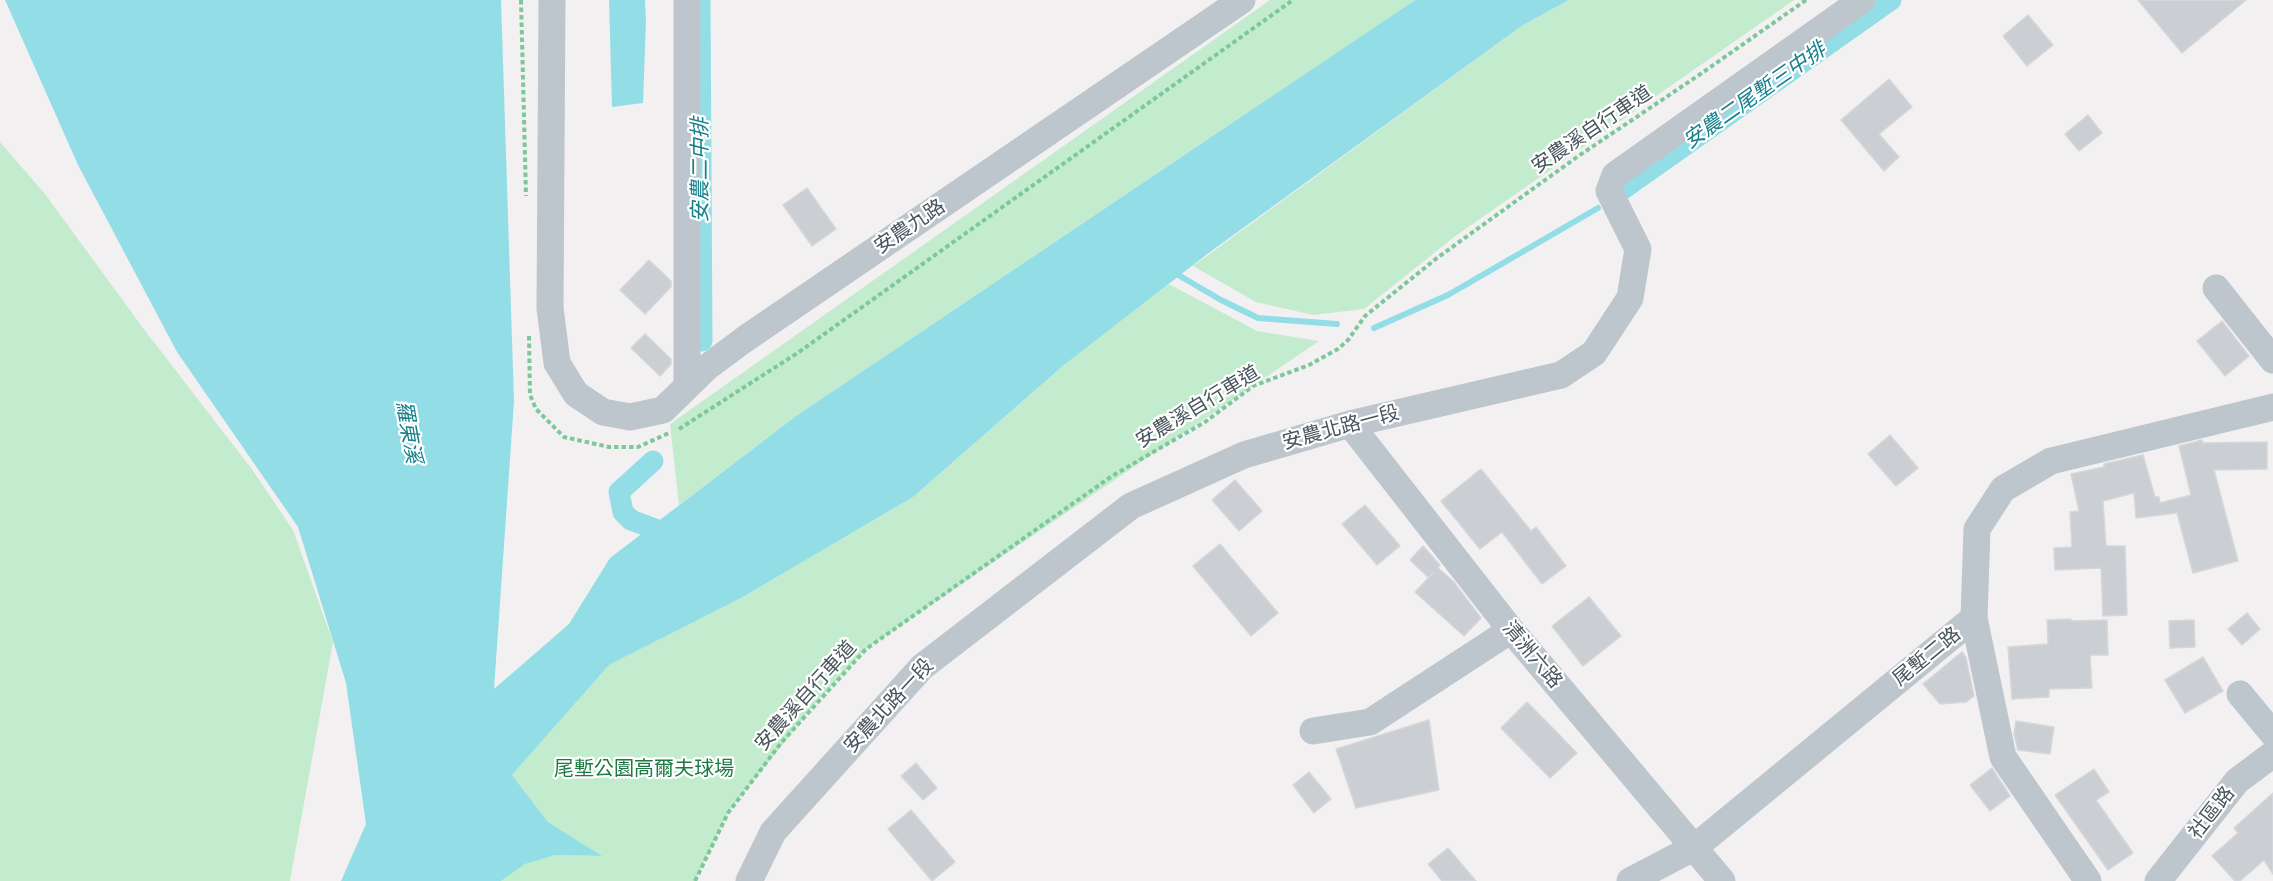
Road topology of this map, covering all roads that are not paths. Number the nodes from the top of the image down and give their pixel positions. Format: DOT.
graph roads {
  1 [pos="552,0"];
  2 [pos="687,0"];
  3 [pos="1242,0"];
  4 [pos="1862,0"];
  5 [pos="2216,288"];
  6 [pos="2273,360"];
  7 [pos="687,385"];
  8 [pos="2273,407"];
  9 [pos="1350,424"];
  10 [pos="1974,618"];
  11 [pos="1511,630"];
  12 [pos="2240,694"];
  13 [pos="1313,731"];
  14 [pos="2273,734"];
  15 [pos="2273,754"];
  16 [pos="1695,847"];
  17 [pos="748,881"];
  18 [pos="1630,881"];
  19 [pos="1722,881"];
  20 [pos="2088,881"];
  21 [pos="2158,881"];
  1 -- 7 [label="street, 安農九路"];
  2 -- 7 [label="street"];
  3 -- 7 [label="street, 安農九路"];
  4 -- 9 [label="street, 安農北路一段"];
  5 -- 6 [label="street"];
  8 -- 10 [label="street, 尾塹二路"];
  9 -- 11 [label="street, 清洲六路"];
  9 -- 17 [label="street, 安農北路一段"];
  10 -- 16 [label="street, 尾塹二路"];
  10 -- 20 [label="street"];
  11 -- 13 [label="street"];
  11 -- 16 [label="street, 清洲六路"];
  12 -- 14 [label="street"];
  15 -- 21 [label="street, 社區路"];
  16 -- 18 [label="street, 尾塹二路"];
  16 -- 19 [label="street, 清洲六路"];
}
